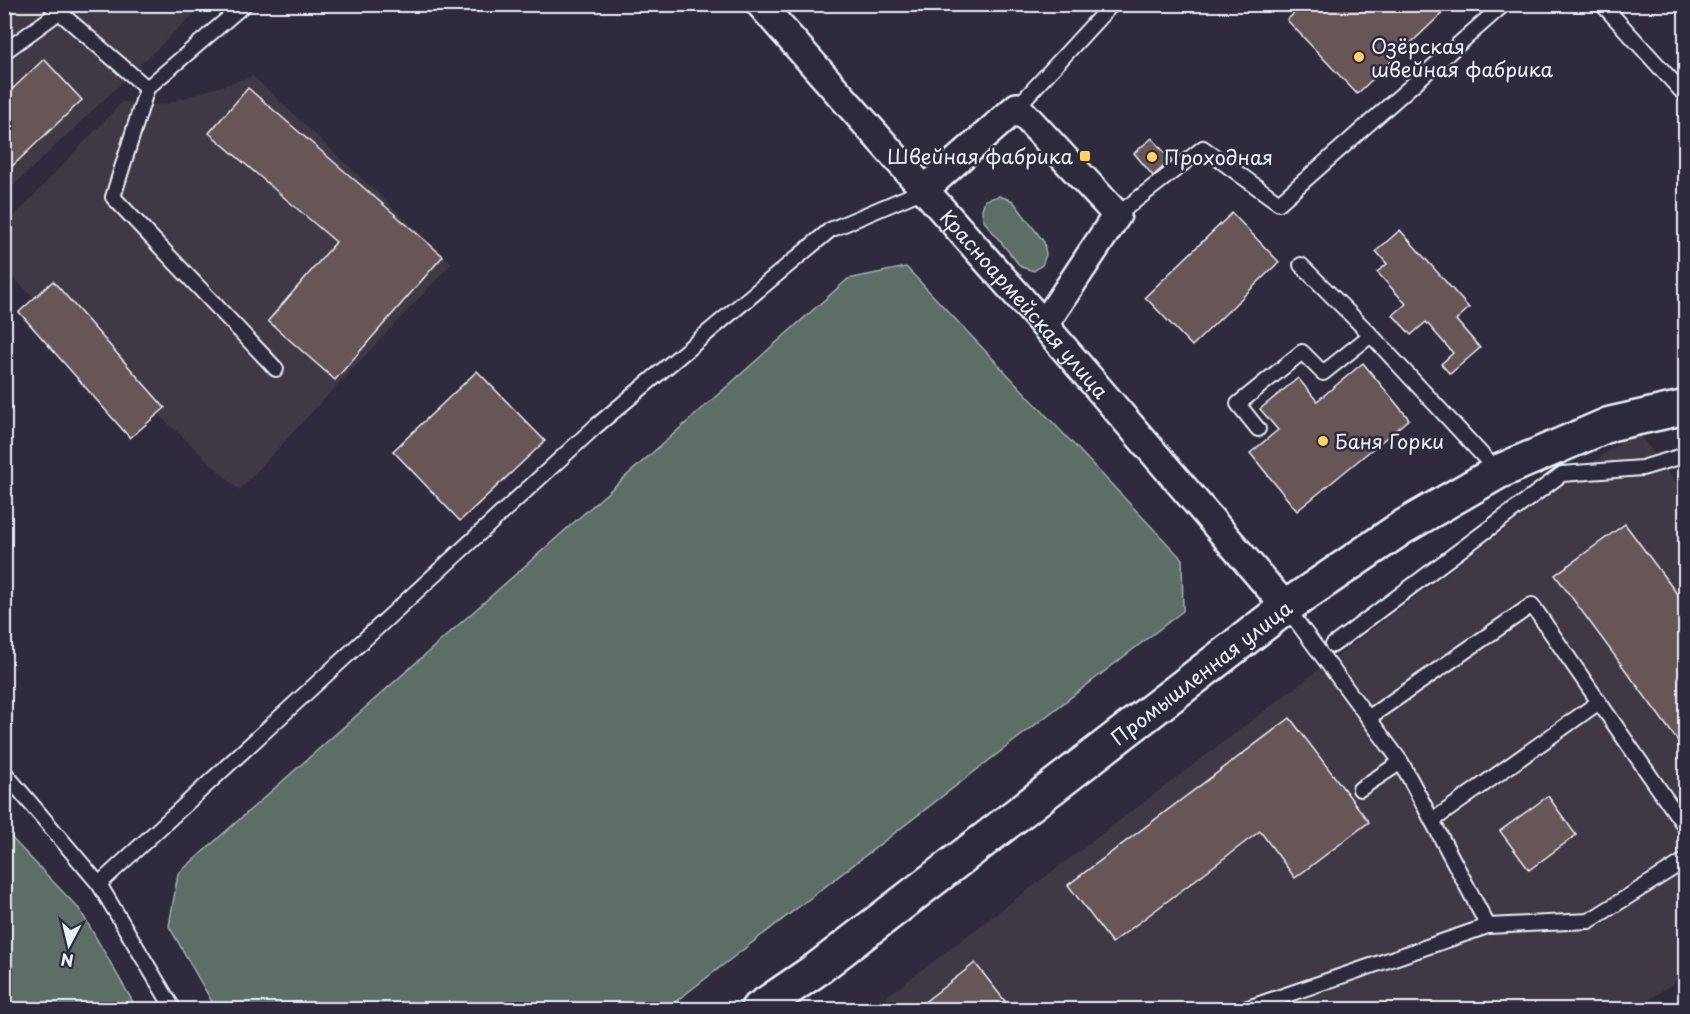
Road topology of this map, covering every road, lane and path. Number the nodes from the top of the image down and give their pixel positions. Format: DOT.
graph roads {
  1 [pos="245,4"];
  2 [pos="760,4"];
  3 [pos="1504,4"];
  4 [pos="1602,4"];
  5 [pos="1111,5"];
  6 [pos="55,8"];
  7 [pos="4,52"];
  8 [pos="147,88"];
  9 [pos="1686,96"];
  10 [pos="1017,107"];
  11 [pos="924,189"];
  12 [pos="1117,215"];
  13 [pos="1301,265"];
  14 [pos="1044,325"];
  15 [pos="1371,335"];
  16 [pos="276,369"];
  17 [pos="1686,407"];
  18 [pos="1258,429"];
  19 [pos="1686,454"];
  20 [pos="1498,472"];
  21 [pos="1286,607"];
  22 [pos="1333,645"];
  23 [pos="1599,702"];
  24 [pos="1368,718"];
  25 [pos="1401,762"];
  26 [pos="4,772"];
  27 [pos="1360,789"];
  28 [pos="1432,821"];
  29 [pos="1686,828"];
  30 [pos="1686,860"];
  31 [pos="99,884"];
  32 [pos="1488,926"];
  33 [pos="174,1010"];
  34 [pos="758,1010"];
  35 [pos="1242,1010"];
  1 -- 8 [label="lane"];
  2 -- 11 [label="street, Красноармейская улица"];
  3 -- 12 [label="lane"];
  4 -- 9 [label="lane"];
  5 -- 10 [label="lane"];
  6 -- 7 [label="lane"];
  6 -- 8 [label="lane"];
  8 -- 16 [label="lane"];
  10 -- 11 [label="street"];
  10 -- 12 [label="street"];
  11 -- 14 [label="street, Красноармейская улица"];
  11 -- 31 [label="lane"];
  12 -- 14 [label="street"];
  13 -- 15 [label="lane"];
  14 -- 21 [label="street, Красноармейская улица"];
  15 -- 18 [label="lane"];
  15 -- 20 [label="lane"];
  17 -- 20 [label="main road, Промышленная улица"];
  19 -- 22 [label="lane"];
  20 -- 21 [label="main road, Промышленная улица"];
  21 -- 24 [label="lane"];
  21 -- 34 [label="main road, Промышленная улица"];
  23 -- 24 [label="lane"];
  23 -- 28 [label="lane"];
  23 -- 29 [label="lane"];
  24 -- 25 [label="lane"];
  25 -- 27 [label="lane"];
  25 -- 28 [label="lane"];
  26 -- 31 [label="lane"];
  28 -- 32 [label="lane"];
  30 -- 32 [label="lane"];
  31 -- 33 [label="lane"];
  32 -- 35 [label="lane"];
}
